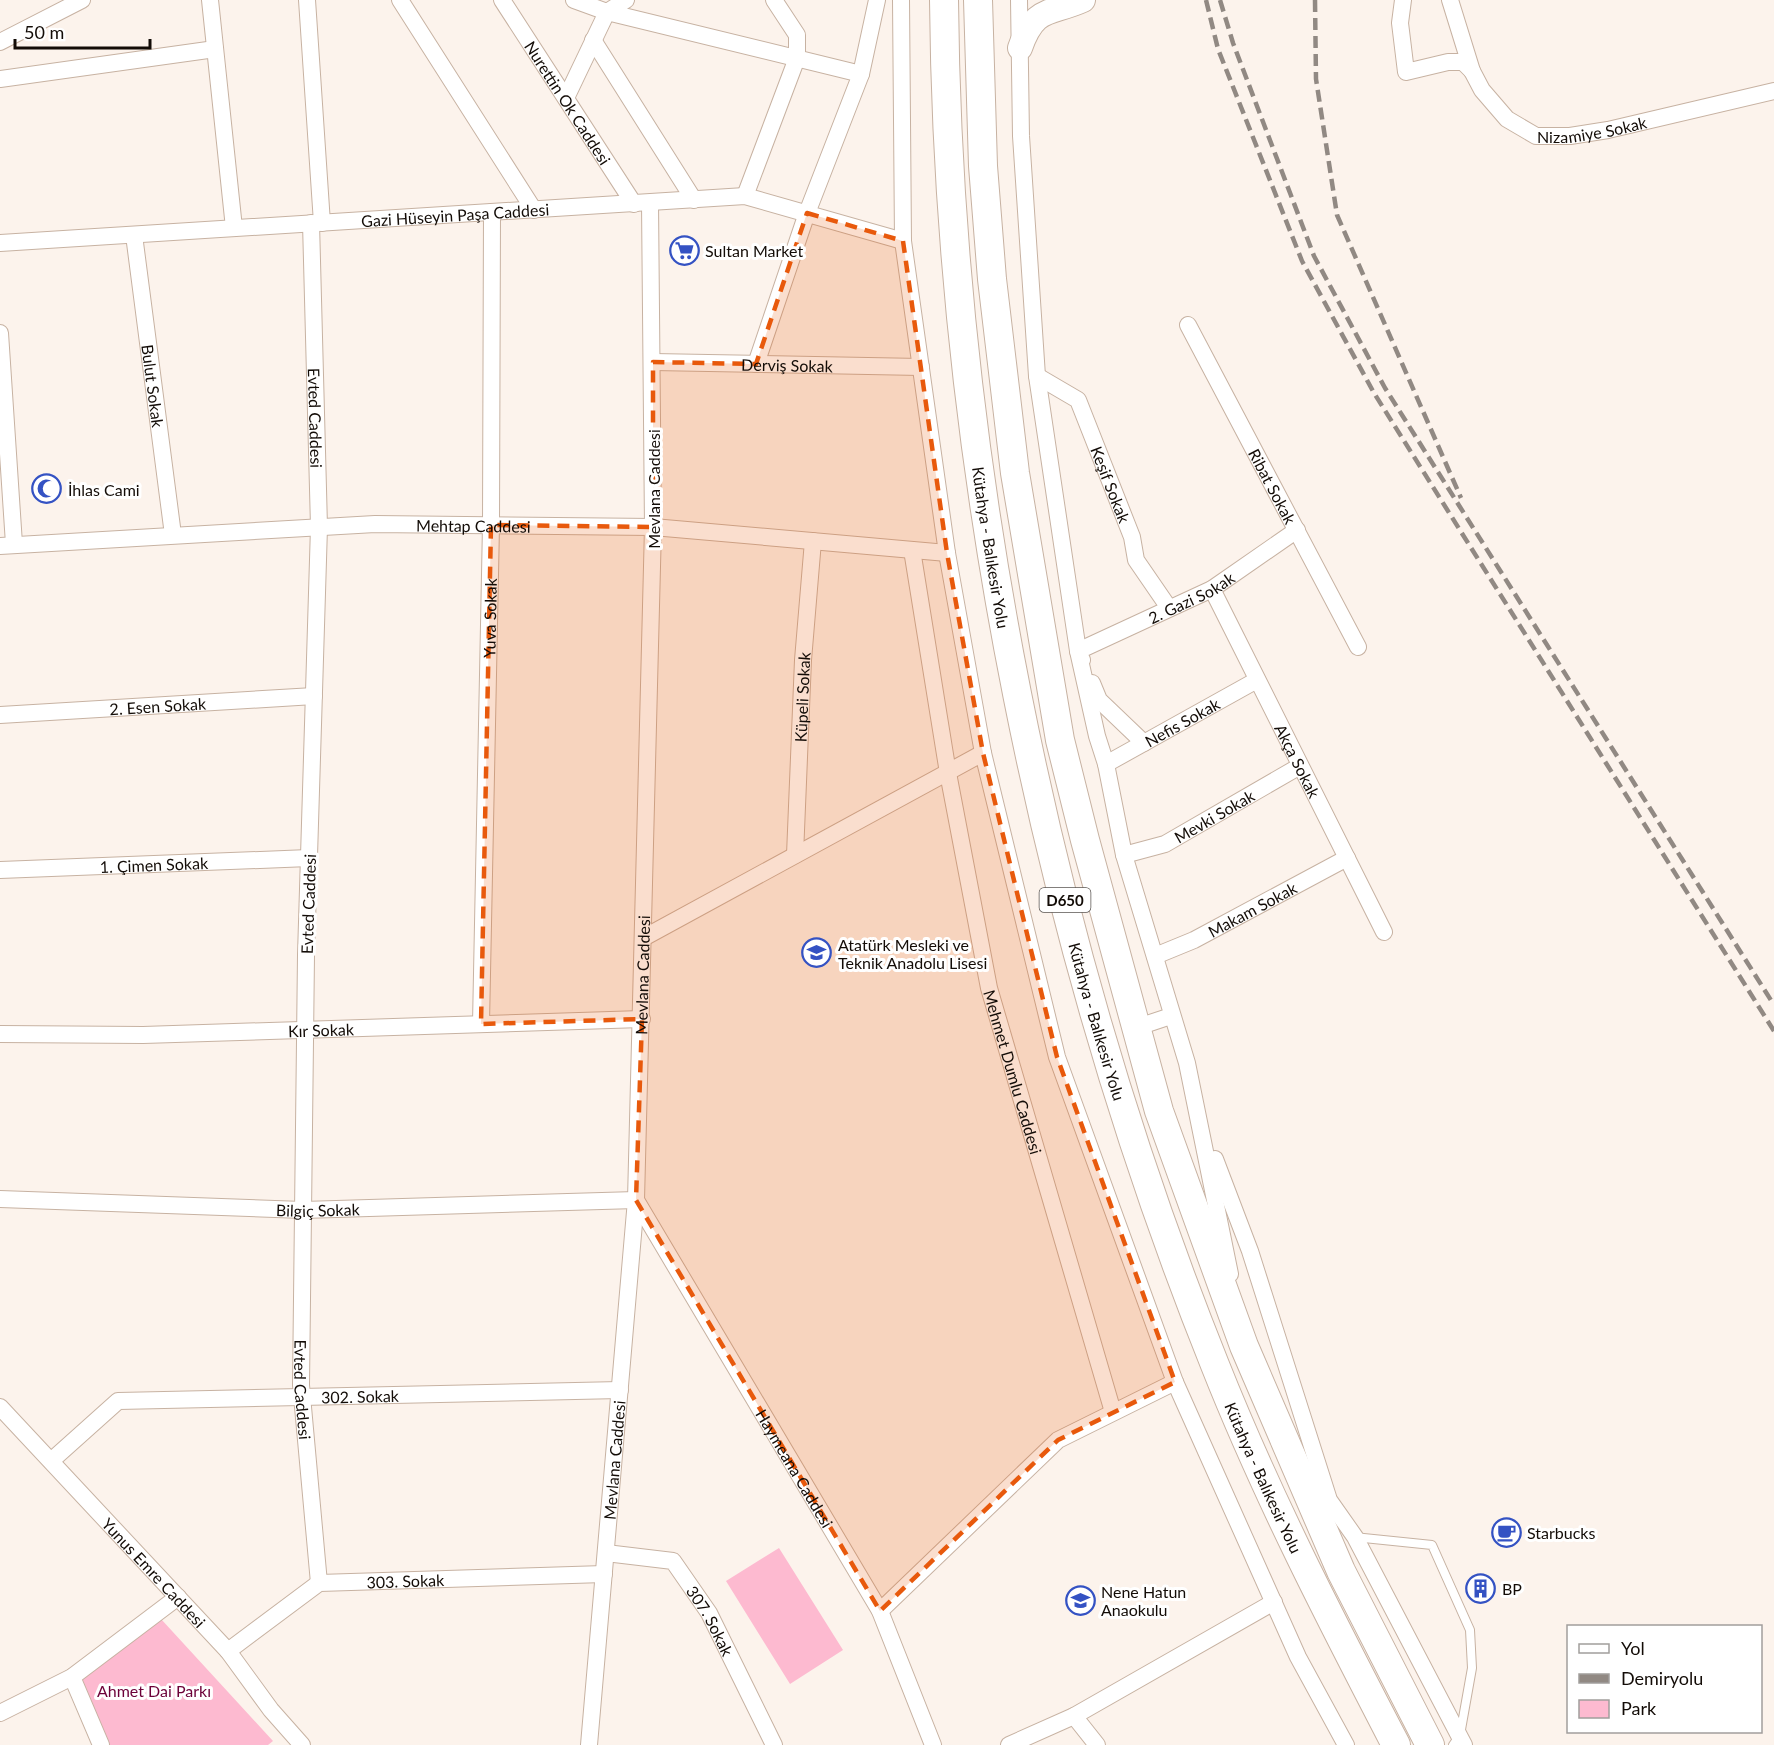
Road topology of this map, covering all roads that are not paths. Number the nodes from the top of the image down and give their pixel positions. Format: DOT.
graph roads {
  1 [pos="82,0"];
  2 [pos="210,0"];
  3 [pos="307,0"];
  4 [pos="400,0"];
  5 [pos="502,0"];
  6 [pos="574,0"];
  7 [pos="626,0"];
  8 [pos="774,0"];
  9 [pos="877,0"];
  10 [pos="901,0"];
  11 [pos="944,0"];
  12 [pos="978,0"];
  13 [pos="1019,0"];
  14 [pos="1083,0"];
  15 [pos="1403,0"];
  16 [pos="1450,0"];
  17 [pos="607,12"];
  18 [pos="593,40"];
  19 [pos="0,42"];
  20 [pos="1020,48"];
  21 [pos="215,49"];
  22 [pos="796,58"];
  23 [pos="1472,70"];
  24 [pos="861,74"];
  25 [pos="0,79"];
  26 [pos="1774,91"];
  27 [pos="566,98"];
  28 [pos="745,196"];
  29 [pos="694,200"];
  30 [pos="642,203"];
  31 [pos="534,210"];
  32 [pos="492,212"];
  33 [pos="807,213"];
  34 [pos="316,223"];
  35 [pos="234,228"];
  36 [pos="134,235"];
  37 [pos="903,241"];
  38 [pos="0,243"];
  39 [pos="1188,325"];
  40 [pos="0,333"];
  41 [pos="653,362"];
  42 [pos="756,364"];
  43 [pos="921,367"];
  44 [pos="1037,376"];
  45 [pos="491,525"];
  46 [pos="653,526"];
  47 [pos="319,527"];
  48 [pos="1297,530"];
  49 [pos="173,535"];
  50 [pos="813,541"];
  51 [pos="7,545"];
  52 [pos="912,550"];
  53 [pos="947,553"];
  54 [pos="1212,590"];
  55 [pos="1169,608"];
  56 [pos="1358,647"];
  57 [pos="1078,651"];
  58 [pos="1257,680"];
  59 [pos="314,696"];
  60 [pos="0,715"];
  61 [pos="1144,743"];
  62 [pos="983,753"];
  63 [pos="1106,764"];
  64 [pos="1300,766"];
  65 [pos="948,773"];
  66 [pos="795,855"];
  67 [pos="1124,855"];
  68 [pos="309,858"];
  69 [pos="1347,858"];
  70 [pos="0,870"];
  71 [pos="1383,932"];
  72 [pos="645,936"];
  73 [pos="1155,956"];
  74 [pos="1172,1016"];
  75 [pos="642,1019"];
  76 [pos="481,1024"];
  77 [pos="1135,1028"];
  78 [pos="305,1029"];
  79 [pos="0,1034"];
  80 [pos="1198,1113"];
  81 [pos="0,1199"];
  82 [pos="636,1200"];
  83 [pos="303,1210"];
  84 [pos="1244,1346"];
  85 [pos="1175,1382"];
  86 [pos="620,1390"];
  87 [pos="302,1398"];
  88 [pos="0,1407"];
  89 [pos="1113,1412"];
  90 [pos="51,1461"];
  91 [pos="1318,1519"];
  92 [pos="1355,1537"];
  93 [pos="606,1553"];
  94 [pos="604,1574"];
  95 [pos="319,1583"];
  96 [pos="178,1597"];
  97 [pos="1274,1602"];
  98 [pos="880,1611"];
  99 [pos="228,1651"];
  100 [pos="72,1677"];
  101 [pos="0,1713"];
  102 [pos="1074,1716"];
  103 [pos="1459,1742"];
  104 [pos="101,1745"];
  105 [pos="302,1745"];
  106 [pos="589,1745"];
  107 [pos="774,1745"];
  108 [pos="933,1745"];
  109 [pos="1009,1745"];
  110 [pos="1097,1745"];
  111 [pos="1346,1745"];
  112 [pos="1396,1745"];
  113 [pos="1430,1745"];
  1 -- 19 [label="street"];
  2 -- 21 [label="street"];
  3 -- 34 [label="street, Evted Caddesi"];
  4 -- 31 [label="street"];
  5 -- 27 [label="street, Nurettin Ok Caddesi"];
  6 -- 17 [label="street"];
  7 -- 17 [label="street"];
  8 -- 22 [label="street"];
  9 -- 24 [label="street"];
  10 -- 37 [label="street"];
  11 -- 112 [label="highway, Kütahya - Balıkesir Yolu / D650"];
  12 -- 77 [label="highway, Kütahya - Balıkesir Yolu / D650"];
  13 -- 20 [label="street"];
  14 -- 20 [label="main road"];
  15 -- 23 [label="street"];
  16 -- 23 [label="street, Nizamiye Sokak"];
  17 -- 18 [label="street"];
  17 -- 22 [label="street"];
  18 -- 27 [label="street"];
  18 -- 29 [label="street"];
  20 -- 44 [label="street"];
  21 -- 25 [label="street"];
  21 -- 35 [label="street"];
  22 -- 24 [label="street"];
  22 -- 28 [label="street"];
  23 -- 26 [label="street, Nizamiye Sokak"];
  24 -- 33 [label="street"];
  27 -- 30 [label="street, Nurettin Ok Caddesi"];
  28 -- 29 [label="street, Gazi Hüseyin Paşa Caddesi"];
  28 -- 33 [label="street, Gazi Hüseyin Paşa Caddesi"];
  29 -- 30 [label="street, Gazi Hüseyin Paşa Caddesi"];
  30 -- 31 [label="street, Gazi Hüseyin Paşa Caddesi"];
  30 -- 41 [label="street, Mevlana Caddesi"];
  31 -- 32 [label="street, Gazi Hüseyin Paşa Caddesi"];
  32 -- 34 [label="street, Gazi Hüseyin Paşa Caddesi"];
  32 -- 45 [label="street, Yuva Sokak"];
  33 -- 37 [label="street, Gazi Hüseyin Paşa Caddesi"];
  33 -- 42 [label="street"];
  34 -- 35 [label="street, Gazi Hüseyin Paşa Caddesi"];
  34 -- 47 [label="street, Evted Caddesi"];
  35 -- 36 [label="street, Gazi Hüseyin Paşa Caddesi"];
  36 -- 38 [label="street, Gazi Hüseyin Paşa Caddesi"];
  36 -- 49 [label="street, Bulut Sokak"];
  37 -- 43 [label="street"];
  39 -- 48 [label="street, Ribat Sokak"];
  40 -- 51 [label="street"];
  41 -- 42 [label="street, Derviş Sokak"];
  41 -- 46 [label="street, Mevlana Caddesi"];
  42 -- 43 [label="street, Derviş Sokak"];
  43 -- 53 [label="street"];
  44 -- 55 [label="street, Keşif Sokak"];
  44 -- 57 [label="street"];
  45 -- 46 [label="street, Mehtap Caddesi"];
  45 -- 47 [label="street, Mehtap Caddesi"];
  45 -- 76 [label="street, Yuva Sokak"];
  46 -- 50 [label="street, Mehtap Caddesi"];
  46 -- 72 [label="street, Mevlana Caddesi"];
  47 -- 49 [label="street, Mehtap Caddesi"];
  47 -- 59 [label="street, Evted Caddesi"];
  48 -- 54 [label="street, 2. Gazi Sokak"];
  48 -- 56 [label="street, Ribat Sokak"];
  49 -- 51 [label="street, Mehtap Caddesi"];
  50 -- 52 [label="street, Mehtap Caddesi"];
  50 -- 66 [label="street, Küpeli Sokak"];
  52 -- 53 [label="street, Mehtap Caddesi"];
  52 -- 65 [label="street, Mehmet Dumlu Caddesi"];
  53 -- 62 [label="street"];
  54 -- 55 [label="street, 2. Gazi Sokak"];
  54 -- 58 [label="street, Akça Sokak"];
  55 -- 57 [label="street, 2. Gazi Sokak"];
  57 -- 61 [label="street"];
  57 -- 63 [label="street"];
  58 -- 61 [label="street, Nefis Sokak"];
  58 -- 64 [label="street, Akça Sokak"];
  59 -- 60 [label="street, 2. Esen Sokak"];
  59 -- 68 [label="street, Evted Caddesi"];
  61 -- 63 [label="street, Nefis Sokak"];
  62 -- 65 [label="street"];
  62 -- 85 [label="street"];
  63 -- 67 [label="street"];
  64 -- 67 [label="street, Mevki Sokak"];
  64 -- 69 [label="street, Akça Sokak"];
  65 -- 66 [label="street"];
  65 -- 89 [label="street, Mehmet Dumlu Caddesi"];
  66 -- 72 [label="street"];
  67 -- 73 [label="street"];
  68 -- 70 [label="street, 1. Çimen Sokak"];
  68 -- 78 [label="street, Evted Caddesi"];
  69 -- 71 [label="street, Akça Sokak"];
  69 -- 73 [label="street, Makam Sokak"];
  72 -- 75 [label="street, Mevlana Caddesi"];
  73 -- 74 [label="street"];
  74 -- 77 [label="street"];
  74 -- 80 [label="street"];
  75 -- 76 [label="street, Kır Sokak"];
  75 -- 82 [label="street, Mevlana Caddesi"];
  76 -- 78 [label="street, Kır Sokak"];
  77 -- 84 [label="highway, Kütahya - Balıkesir Yolu / D650"];
  78 -- 79 [label="street, Kır Sokak"];
  78 -- 83 [label="street, Evted Caddesi"];
  80 -- 84 [label="street"];
  80 -- 92 [label="street"];
  81 -- 83 [label="street, Bilgiç Sokak"];
  82 -- 83 [label="street, Bilgiç Sokak"];
  82 -- 86 [label="street, Mevlana Caddesi"];
  82 -- 98 [label="street, Haymeana Caddesi"];
  83 -- 87 [label="street, Evted Caddesi"];
  84 -- 91 [label="highway, Kütahya - Balıkesir Yolu / D650"];
  85 -- 89 [label="street"];
  85 -- 97 [label="street"];
  86 -- 87 [label="street, 302. Sokak"];
  86 -- 93 [label="street, Mevlana Caddesi"];
  87 -- 90 [label="street, 302. Sokak"];
  87 -- 95 [label="street, Evted Caddesi"];
  88 -- 90 [label="street, Yunus Emre Caddesi"];
  89 -- 98 [label="street"];
  90 -- 96 [label="street, Yunus Emre Caddesi"];
  91 -- 92 [label="lane"];
  91 -- 113 [label="highway, Kütahya - Balıkesir Yolu / D650"];
  92 -- 103 [label="street"];
  92 -- 103 [label="lane"];
  93 -- 94 [label="street, Mevlana Caddesi"];
  93 -- 107 [label="street, 307. Sokak"];
  94 -- 95 [label="street, 303. Sokak"];
  94 -- 106 [label="street, Mevlana Caddesi"];
  95 -- 99 [label="street"];
  96 -- 99 [label="street, Yunus Emre Caddesi"];
  96 -- 100 [label="street"];
  97 -- 102 [label="street"];
  97 -- 111 [label="street"];
  98 -- 108 [label="street, Haymeana Caddesi"];
  99 -- 105 [label="street, Yunus Emre Caddesi"];
  100 -- 101 [label="street"];
  100 -- 104 [label="street"];
  102 -- 109 [label="street"];
  102 -- 110 [label="street"];
}
